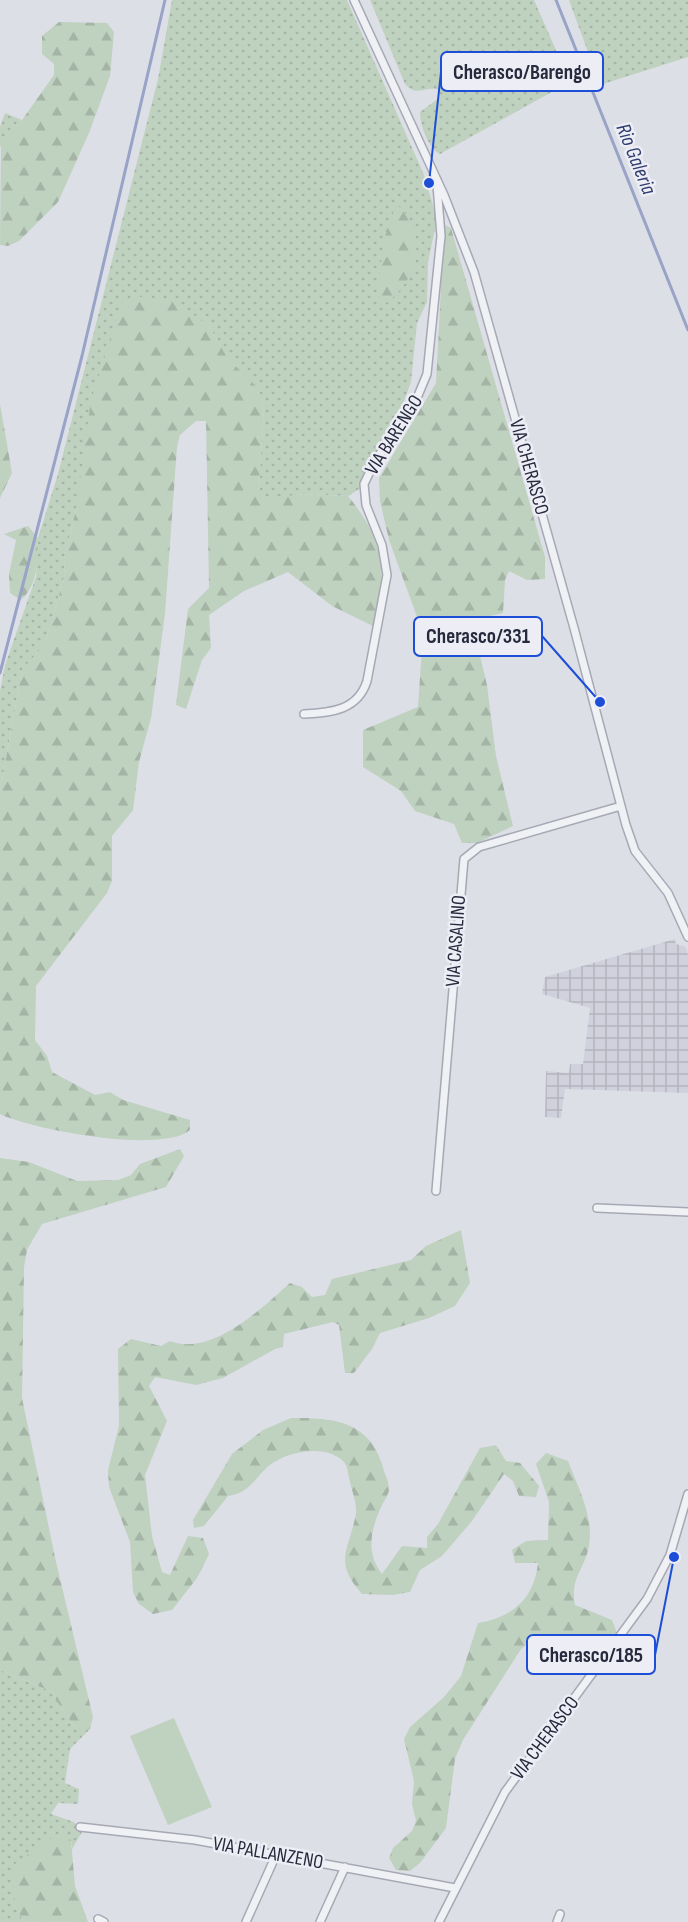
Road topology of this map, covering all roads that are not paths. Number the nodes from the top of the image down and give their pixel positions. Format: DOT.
graph roads {
  1 [pos="354,0"];
  2 [pos="436,179"];
  3 [pos="304,714"];
  4 [pos="621,806"];
  5 [pos="688,937"];
  6 [pos="436,1191"];
  7 [pos="597,1208"];
  8 [pos="688,1212"];
  9 [pos="688,1494"];
  10 [pos="80,1827"];
  11 [pos="276,1855"];
  12 [pos="345,1867"];
  13 [pos="455,1887"];
  14 [pos="560,1914"];
  15 [pos="246,1922"];
  16 [pos="320,1922"];
  17 [pos="439,1922"];
  18 [pos="557,1922"];
  1 -- 2 [label="street, VIA CHERASCO"];
  2 -- 3 [label="street, VIA BARENGO"];
  2 -- 4 [label="street, VIA CHERASCO"];
  4 -- 5 [label="street, VIA CHERASCO"];
  4 -- 6 [label="street, VIA CASALINO"];
  7 -- 8 [label="street"];
  9 -- 13 [label="street, VIA CHERASCO"];
  10 -- 11 [label="street, VIA PALLANZENO"];
  11 -- 12 [label="street, VIA PALLANZENO"];
  11 -- 15 [label="street"];
  12 -- 13 [label="street, VIA PALLANZENO"];
  12 -- 16 [label="street"];
  13 -- 17 [label="street, VIA CHERASCO"];
  14 -- 18 [label="street"];
}
